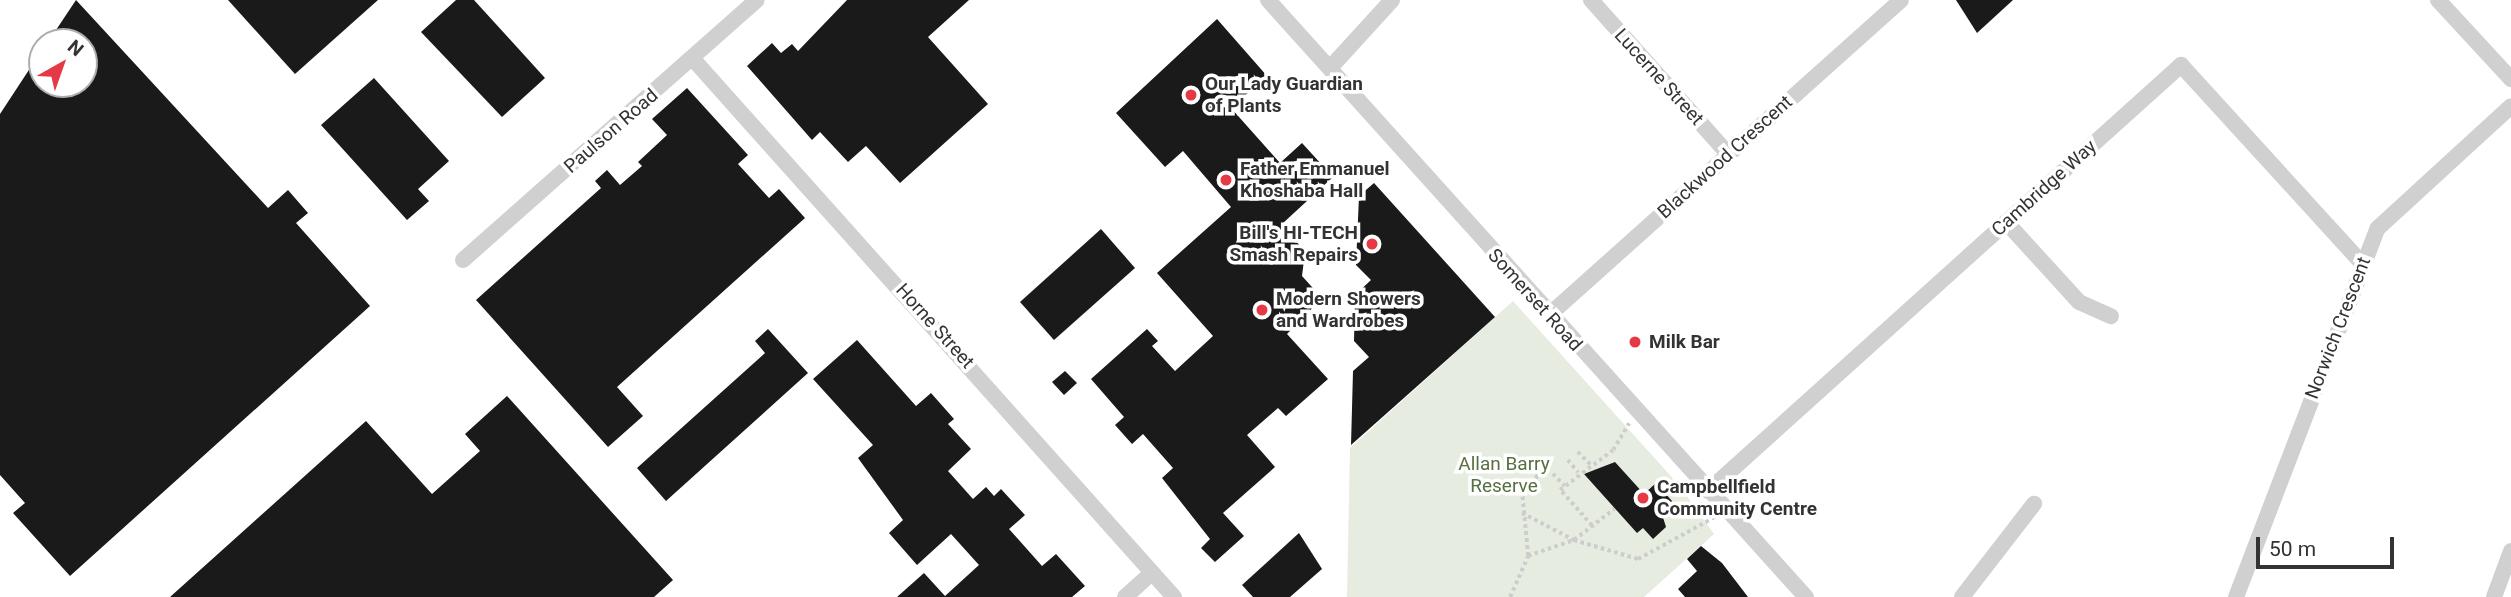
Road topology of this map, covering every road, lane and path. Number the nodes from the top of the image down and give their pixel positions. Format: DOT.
graph roads {
  1 [pos="757,0"];
  2 [pos="1268,0"];
  3 [pos="1392,0"];
  4 [pos="1591,0"];
  5 [pos="1900,0"];
  6 [pos="2438,0"];
  7 [pos="693,59"];
  8 [pos="1330,68"];
  9 [pos="2511,79"];
  10 [pos="2511,106"];
  11 [pos="1728,154"];
  12 [pos="2006,222"];
  13 [pos="463,260"];
  14 [pos="2362,263"];
  15 [pos="1549,315"];
  16 [pos="2111,316"];
  17 [pos="1639,414"];
  18 [pos="1578,452"];
  19 [pos="1568,460"];
  20 [pos="1592,466"];
  21 [pos="1579,472"];
  22 [pos="1553,474"];
  23 [pos="1538,475"];
  24 [pos="1564,486"];
  25 [pos="1708,491"];
  26 [pos="2034,504"];
  27 [pos="1614,509"];
  28 [pos="1725,511"];
  29 [pos="1522,513"];
  30 [pos="1592,526"];
  31 [pos="1574,540"];
  32 [pos="2511,551"];
  33 [pos="1528,556"];
  34 [pos="1152,573"];
  35 [pos="1125,597"];
  36 [pos="1174,597"];
  37 [pos="1510,597"];
  38 [pos="1806,597"];
  39 [pos="1962,597"];
  40 [pos="2236,597"];
  41 [pos="2494,597"];
  1 -- 7 [label="street, Paulson Road"];
  2 -- 8 [label="street, Somerset Road"];
  3 -- 8 [label="street"];
  4 -- 11 [label="street, Lucerne Street"];
  5 -- 11 [label="street, Blackwood Crescent"];
  6 -- 9 [label="street"];
  7 -- 13 [label="street, Paulson Road"];
  7 -- 34 [label="street, Horne Street"];
  8 -- 15 [label="street, Somerset Road"];
  10 -- 14 [label="street, Norwich Crescent"];
  11 -- 15 [label="street, Blackwood Crescent"];
  12 -- 14 [label="street, Cambridge Way"];
  12 -- 16 [label="street"];
  12 -- 25 [label="street, Cambridge Way"];
  14 -- 40 [label="street, Norwich Crescent"];
  15 -- 17 [label="street, Somerset Road"];
  17 -- 20 [label="path"];
  17 -- 25 [label="street, Somerset Road"];
  18 -- 20 [label="path"];
  19 -- 21 [label="path"];
  20 -- 21 [label="path"];
  21 -- 24 [label="path"];
  22 -- 24 [label="path"];
  23 -- 29 [label="path"];
  24 -- 30 [label="path"];
  25 -- 28 [label="street, Somerset Road"];
  26 -- 39 [label="street"];
  27 -- 30 [label="path"];
  28 -- 31 [label="path"];
  28 -- 38 [label="street, Somerset Road"];
  29 -- 31 [label="path"];
  29 -- 33 [label="path"];
  30 -- 31 [label="path"];
  31 -- 33 [label="path"];
  32 -- 41 [label="street"];
  33 -- 37 [label="path"];
  34 -- 35 [label="street"];
  34 -- 36 [label="street, Horne Street"];
}
